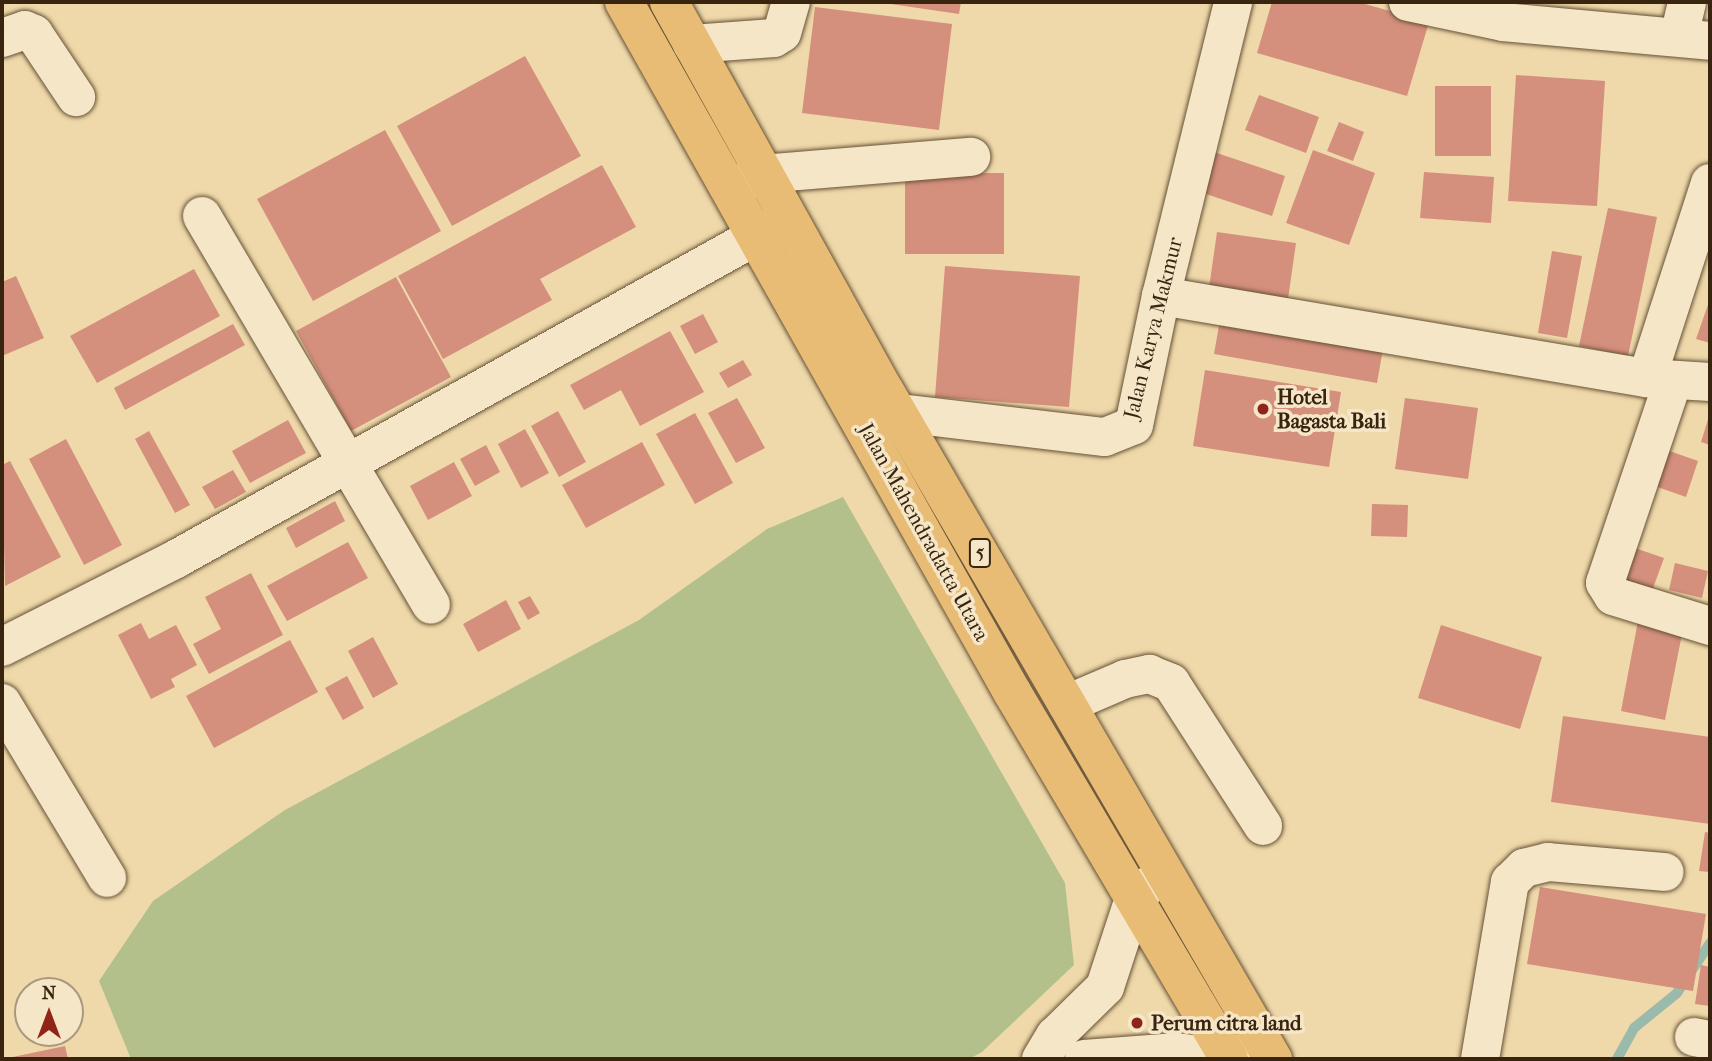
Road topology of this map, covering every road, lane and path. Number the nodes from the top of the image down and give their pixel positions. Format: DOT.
graph roads {
  1 [pos="624,2"];
  2 [pos="669,2"];
  3 [pos="791,2"];
  4 [pos="1233,2"];
  5 [pos="1408,2"];
  6 [pos="1604,17"];
  7 [pos="1692,27"];
  8 [pos="2,38"];
  9 [pos="692,44"];
  10 [pos="76,97"];
  11 [pos="971,157"];
  12 [pos="762,174"];
  13 [pos="1710,183"];
  14 [pos="728,190"];
  15 [pos="202,216"];
  16 [pos="770,227"];
  17 [pos="1161,296"];
  18 [pos="1660,380"];
  19 [pos="1710,382"];
  20 [pos="900,412"];
  21 [pos="349,460"];
  22 [pos="431,604"];
  23 [pos="1710,626"];
  24 [pos="2,647"];
  25 [pos="2,703"];
  26 [pos="1067,704"];
  27 [pos="1263,826"];
  28 [pos="1665,872"];
  29 [pos="1166,873"];
  30 [pos="107,878"];
  31 [pos="1135,895"];
  32 [pos="1269,1053"];
  33 [pos="1228,1058"];
  34 [pos="1041,1059"];
  35 [pos="1084,1059"];
  36 [pos="1480,1059"];
  1 -- 14 [label="highway, Jalan Mahendradatta Utara / 5"];
  2 -- 9 [label="highway, Jalan Mahendradatta Utara / 5"];
  3 -- 9 [label="street"];
  4 -- 17 [label="street, Jalan Karya Makmur"];
  5 -- 6 [label="street"];
  6 -- 7 [label="street"];
  8 -- 10 [label="street"];
  9 -- 12 [label="highway, Jalan Mahendradatta Utara / 5"];
  11 -- 12 [label="street"];
  12 -- 14 [label="street"];
  12 -- 16 [label="highway, Jalan Mahendradatta Utara / 5"];
  13 -- 18 [label="street"];
  14 -- 16 [label="highway, Jalan Mahendradatta Utara / 5"];
  15 -- 21 [label="street"];
  16 -- 20 [label="highway, Jalan Mahendradatta Utara / 5"];
  16 -- 21 [label="street"];
  16 -- 31 [label="highway, Jalan Mahendradatta Utara / 5"];
  17 -- 18 [label="street"];
  17 -- 20 [label="street, Jalan Karya Makmur"];
  18 -- 19 [label="street"];
  18 -- 23 [label="street"];
  20 -- 26 [label="highway, Jalan Mahendradatta Utara / 5"];
  21 -- 22 [label="street"];
  21 -- 24 [label="street"];
  25 -- 30 [label="street"];
  26 -- 27 [label="street"];
  26 -- 29 [label="highway, Jalan Mahendradatta Utara / 5"];
  28 -- 36 [label="street"];
  29 -- 31 [label="street"];
  29 -- 32 [label="highway, Jalan Mahendradatta Utara / 5"];
  31 -- 33 [label="highway, Jalan Mahendradatta Utara / 5"];
  31 -- 34 [label="street"];
  32 -- 33 [label="street"];
  33 -- 35 [label="street"];
}
